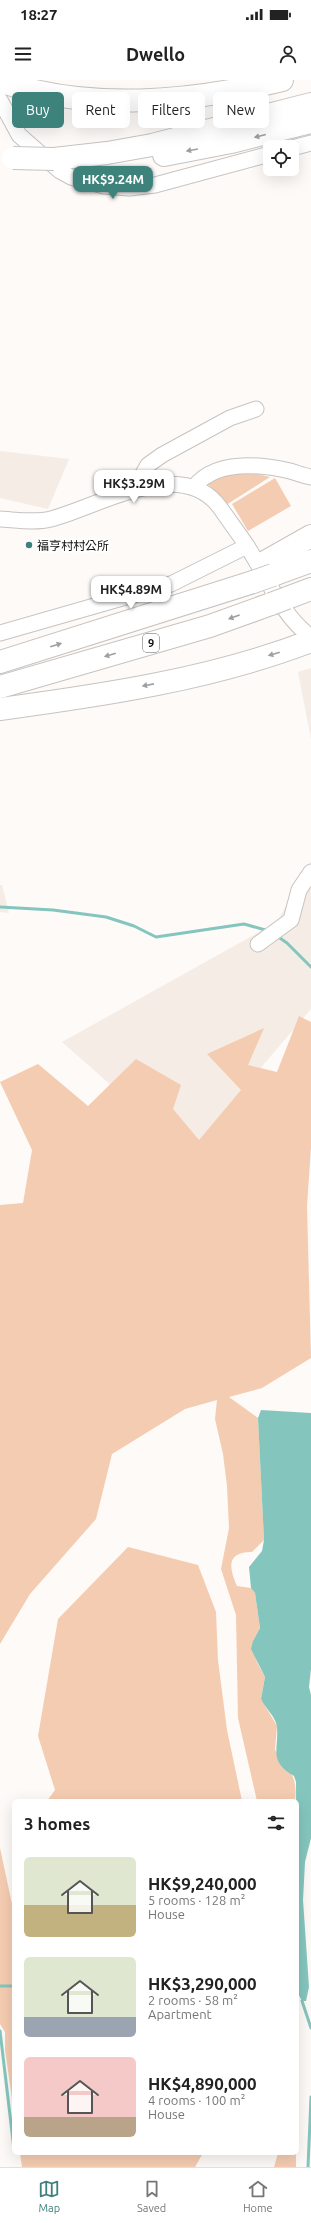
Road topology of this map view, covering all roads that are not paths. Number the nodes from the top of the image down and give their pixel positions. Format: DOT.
graph roads {
  1 [pos="282,80"];
  2 [pos="0,81"];
  3 [pos="0,100"];
  4 [pos="311,104"];
  5 [pos="311,122"];
  6 [pos="311,143"];
  7 [pos="299,146"];
  8 [pos="263,156"];
  9 [pos="0,157"];
  10 [pos="54,159"];
  11 [pos="256,409"];
  12 [pos="311,477"];
  13 [pos="194,487"];
  14 [pos="134,489"];
  15 [pos="0,519"];
  16 [pos="303,541"];
  17 [pos="247,546"];
  18 [pos="311,561"];
  19 [pos="260,573"];
  20 [pos="311,589"];
  21 [pos="0,634"];
  22 [pos="311,637"];
  23 [pos="311,641"];
  24 [pos="0,662"];
  25 [pos="0,687"];
  26 [pos="53,702"];
  27 [pos="0,709"];
  28 [pos="0,719"];
  29 [pos="311,872"];
  30 [pos="258,944"];
  1 -- 2 [label="highway"];
  3 -- 8 [label="street"];
  4 -- 10 [label="highway"];
  5 -- 10 [label="highway, one-way"];
  6 -- 7 [label="street"];
  9 -- 10 [label="highway, bridge"];
  11 -- 14 [label="street"];
  12 -- 13 [label="street"];
  13 -- 14 [label="street"];
  13 -- 17 [label="street"];
  14 -- 15 [label="street"];
  16 -- 19 [label="highway"];
  17 -- 21 [label="street"];
  17 -- 22 [label="street"];
  18 -- 19 [label="highway"];
  24 -- 19 [label="highway, 9, one-way"];
  20 -- 25 [label="highway, 9, one-way"];
  23 -- 27 [label="highway, one-way"];
  26 -- 28 [label="street"];
  29 -- 30 [label="street"];
}
